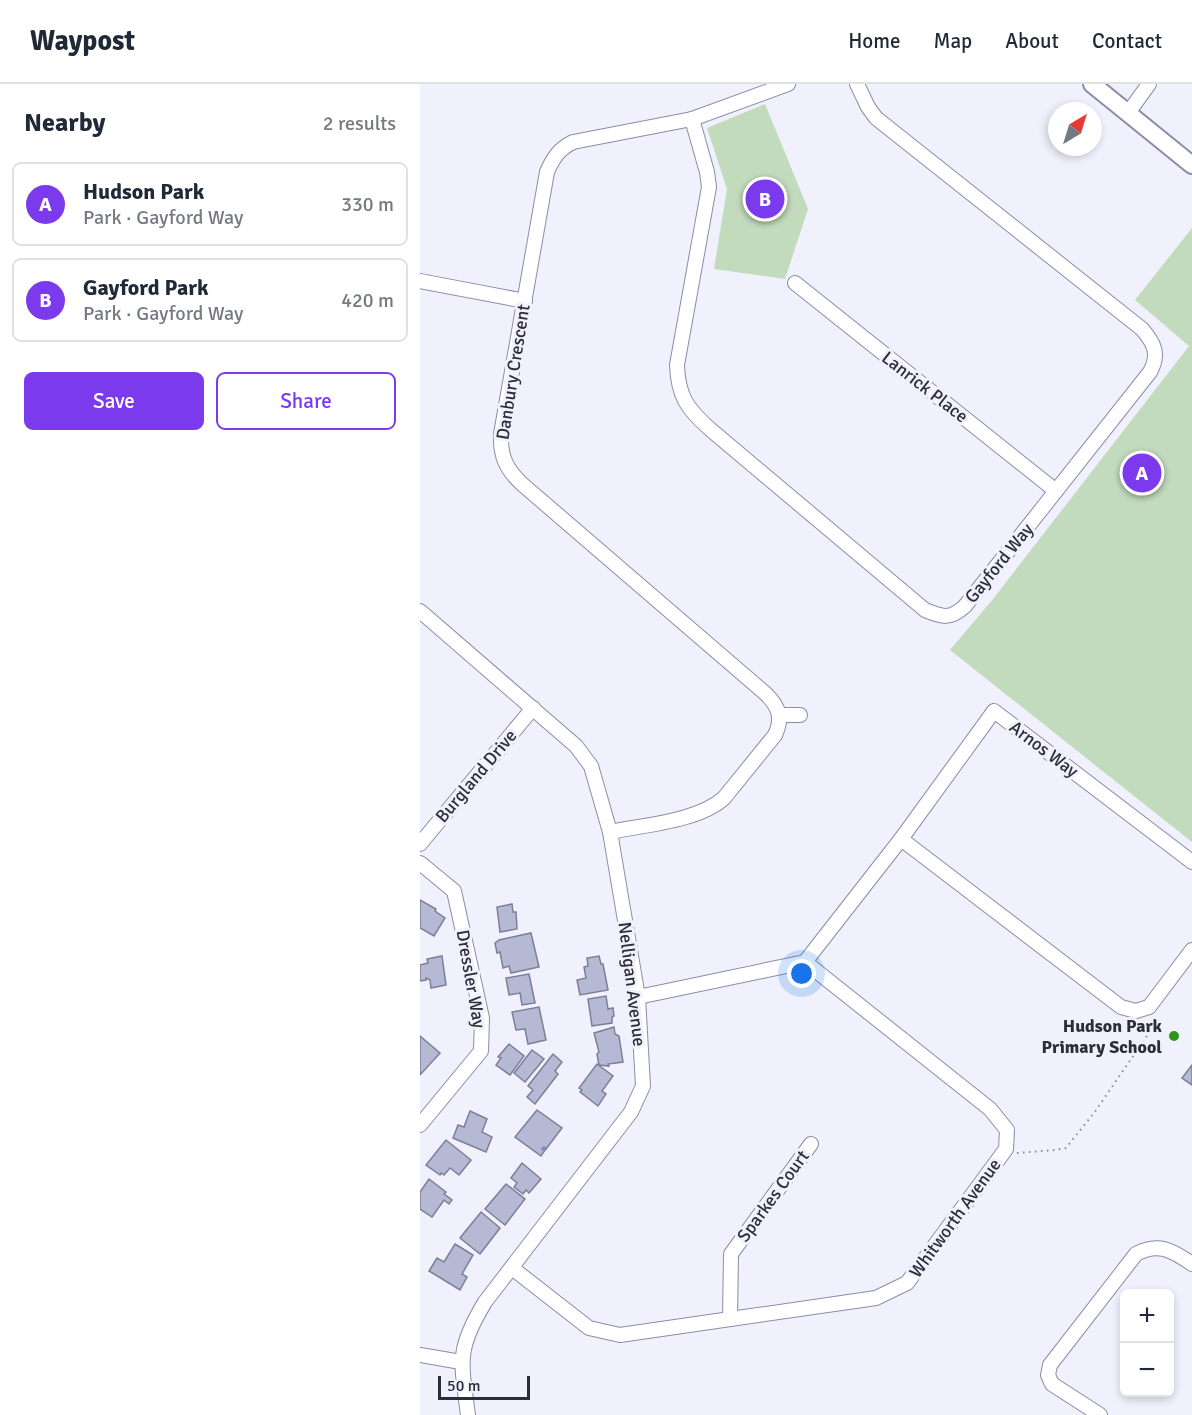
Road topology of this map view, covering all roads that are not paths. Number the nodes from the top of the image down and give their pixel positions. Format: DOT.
graph roads {
  1 [pos="788,84"];
  2 [pos="857,84"];
  3 [pos="1092,84"];
  4 [pos="1104,84"];
  5 [pos="1149,84"];
  6 [pos="1131,110"];
  7 [pos="692,119"];
  8 [pos="1192,155"];
  9 [pos="1192,165"];
  10 [pos="420,281"];
  11 [pos="795,283"];
  12 [pos="525,301"];
  13 [pos="1056,491"];
  14 [pos="420,611"];
  15 [pos="533,708"];
  16 [pos="780,715"];
  17 [pos="800,715"];
  18 [pos="610,832"];
  19 [pos="901,839"];
  20 [pos="420,844"];
  21 [pos="1192,862"];
  22 [pos="420,863"];
  23 [pos="1192,950"];
  24 [pos="805,962"];
  25 [pos="638,997"];
  26 [pos="420,1125"];
  27 [pos="811,1144"];
  28 [pos="1192,1264"];
  29 [pos="512,1268"];
  30 [pos="730,1319"];
  31 [pos="420,1355"];
  32 [pos="461,1362"];
  33 [pos="468,1415"];
  34 [pos="1100,1415"];
  1 -- 7 [label="street, Danbury Crescent"];
  2 -- 13 [label="street, Gayford Way"];
  3 -- 6 [label="street"];
  4 -- 6 [label="street"];
  5 -- 6 [label="street"];
  6 -- 8 [label="street"];
  6 -- 9 [label="street"];
  7 -- 12 [label="street, Danbury Crescent"];
  7 -- 13 [label="street, Gayford Way"];
  10 -- 12 [label="street"];
  11 -- 13 [label="street, Lanrick Place"];
  12 -- 16 [label="street, Danbury Crescent"];
  14 -- 15 [label="street, Nelligan Avenue"];
  15 -- 18 [label="street, Nelligan Avenue"];
  15 -- 20 [label="street, Burgland Drive"];
  16 -- 17 [label="street"];
  16 -- 18 [label="street"];
  18 -- 25 [label="street, Nelligan Avenue"];
  19 -- 21 [label="street, Arnos Way"];
  19 -- 23 [label="street"];
  19 -- 24 [label="street, Arnos Way"];
  22 -- 26 [label="street, Dressler Way"];
  24 -- 25 [label="street"];
  24 -- 30 [label="street, Whitworth Avenue"];
  25 -- 29 [label="street, Nelligan Avenue"];
  27 -- 30 [label="street, Sparkes Court"];
  28 -- 34 [label="street"];
  29 -- 30 [label="street, Whitworth Avenue"];
  29 -- 32 [label="street, Nelligan Avenue"];
  31 -- 32 [label="street"];
  32 -- 33 [label="street, Nelligan Avenue"];
}
